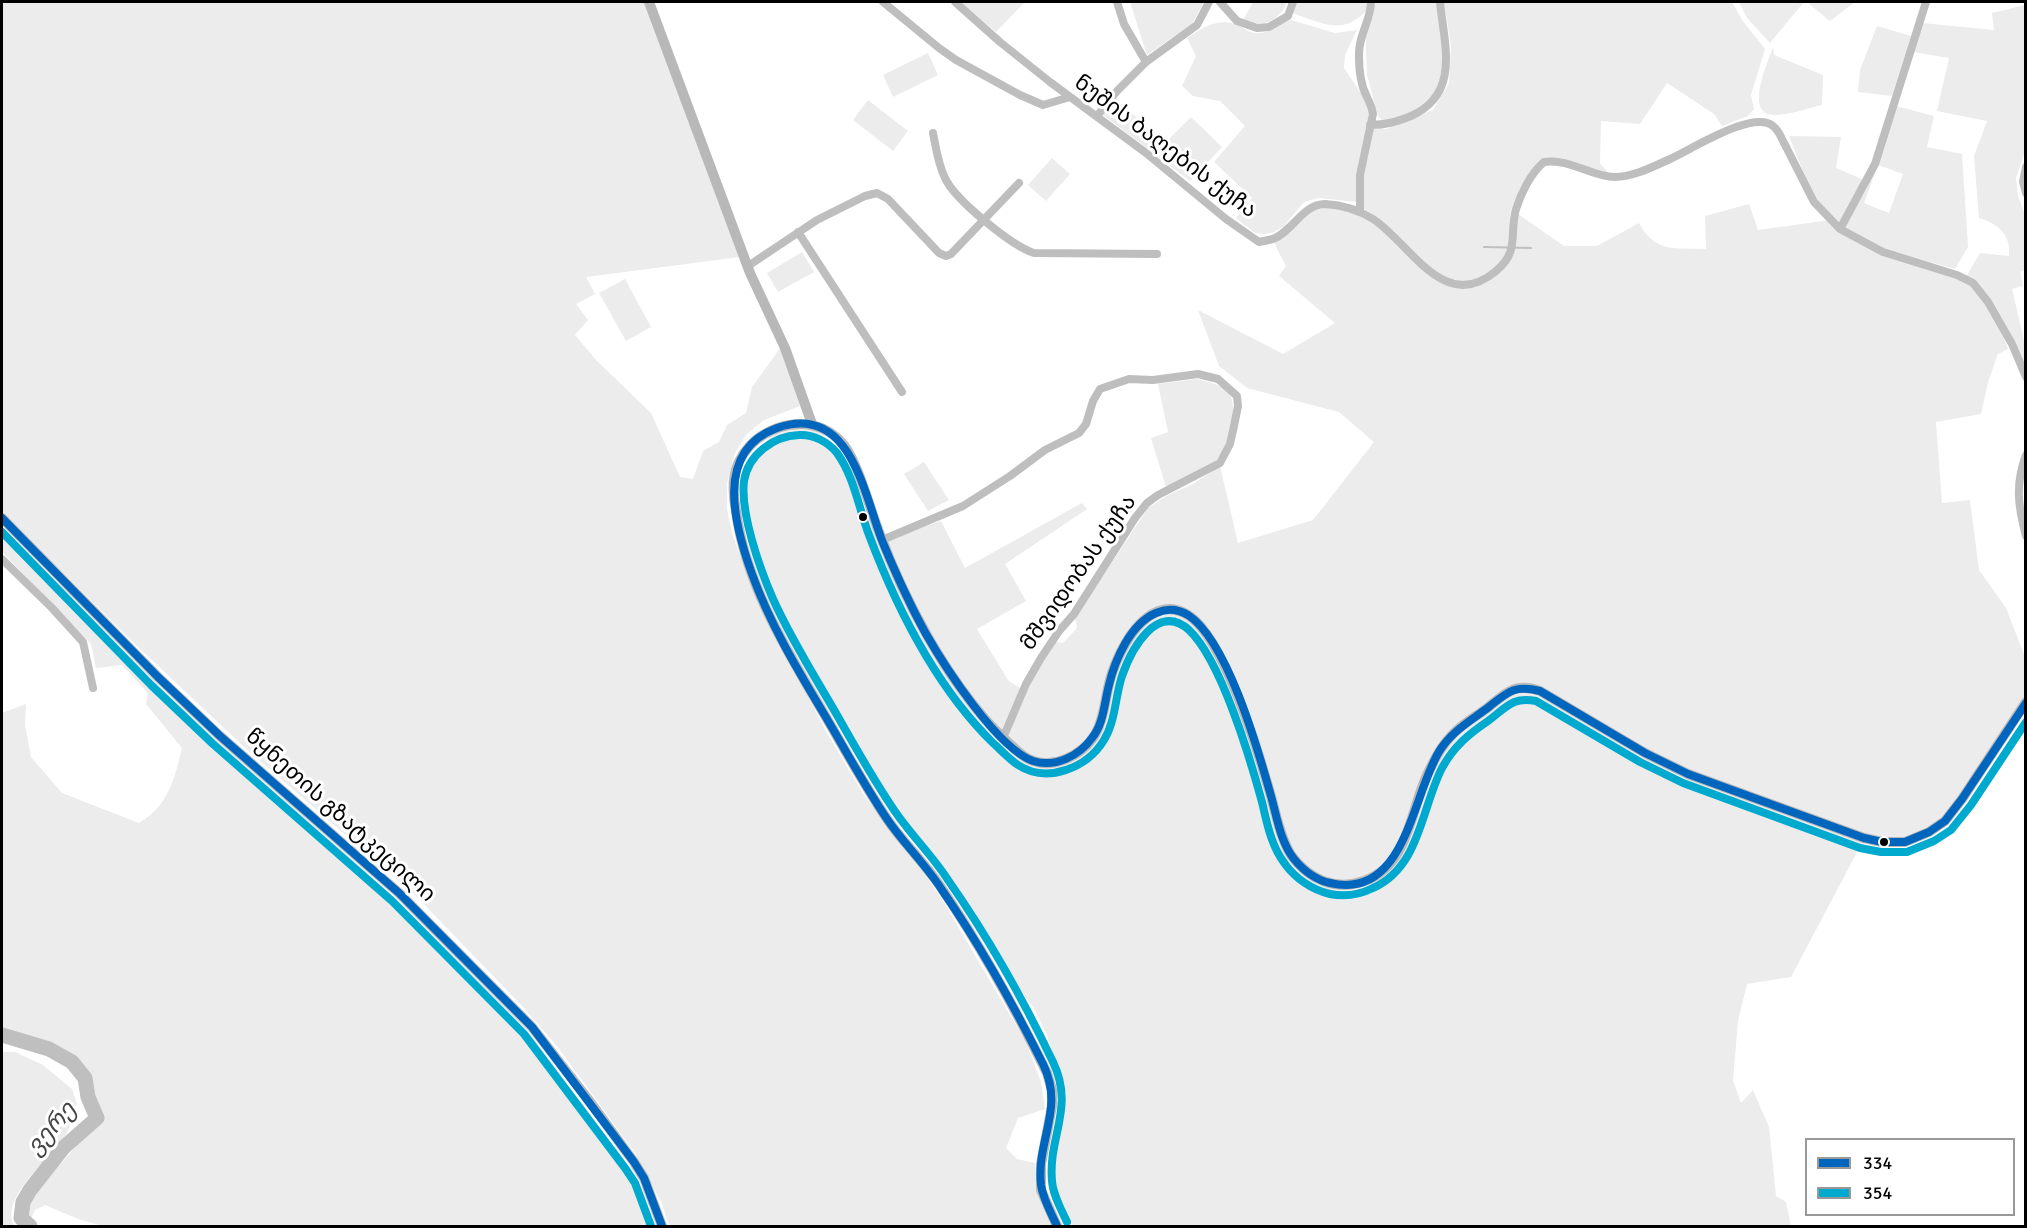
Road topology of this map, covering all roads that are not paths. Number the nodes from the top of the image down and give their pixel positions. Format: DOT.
graph roads {
  1 [pos="649,2"];
  2 [pos="883,2"];
  3 [pos="955,2"];
  4 [pos="1117,2"];
  5 [pos="1209,2"];
  6 [pos="1220,2"];
  7 [pos="1293,2"];
  8 [pos="1371,2"];
  9 [pos="1440,2"];
  10 [pos="1926,2"];
  11 [pos="1146,62"];
  12 [pos="1070,97"];
  13 [pos="1097,116"];
  14 [pos="1370,125"];
  15 [pos="933,133"];
  16 [pos="2025,167"];
  17 [pos="1019,183"];
  18 [pos="2025,193"];
  19 [pos="1360,212"];
  20 [pos="984,219"];
  21 [pos="1840,229"];
  22 [pos="798,232"];
  23 [pos="1157,254"];
  24 [pos="748,266"];
  25 [pos="2025,377"];
  26 [pos="902,392"];
  27 [pos="812,424"];
  28 [pos="2025,455"];
  29 [pos="2,518"];
  30 [pos="2025,536"];
  31 [pos="882,540"];
  32 [pos="2,559"];
  33 [pos="93,688"];
  34 [pos="2025,702"];
  35 [pos="1003,738"];
  36 [pos="662,1227"];
  37 [pos="1057,1227"];
  1 -- 24 [label="main road"];
  2 -- 12 [label="street"];
  3 -- 12 [label="street, ნუშის ბაღების ქუჩა"];
  4 -- 11 [label="street"];
  5 -- 11 [label="street"];
  6 -- 7 [label="street"];
  8 -- 14 [label="street"];
  9 -- 14 [label="street"];
  10 -- 21 [label="street"];
  11 -- 13 [label="street"];
  12 -- 13 [label="street, ნუშის ბაღების ქუჩა"];
  13 -- 19 [label="street, ნუშის ბაღების ქუჩა"];
  14 -- 19 [label="street"];
  15 -- 20 [label="street"];
  16 -- 18 [label="street"];
  17 -- 20 [label="street"];
  19 -- 21 [label="street, ნუშის ბაღების ქუჩა"];
  20 -- 22 [label="street"];
  20 -- 23 [label="street"];
  21 -- 25 [label="street, ნუშის ბაღების ქუჩა"];
  22 -- 24 [label="street"];
  22 -- 26 [label="street"];
  24 -- 27 [label="main road"];
  27 -- 31 [label="main road"];
  27 -- 37 [label="main road"];
  28 -- 30 [label="street"];
  29 -- 36 [label="main road, წყნეთის გზატკეცილი"];
  31 -- 35 [label="main road"];
  31 -- 35 [label="street, მშვიდობას ქუჩა"];
  32 -- 33 [label="street"];
  34 -- 35 [label="main road"];
}
